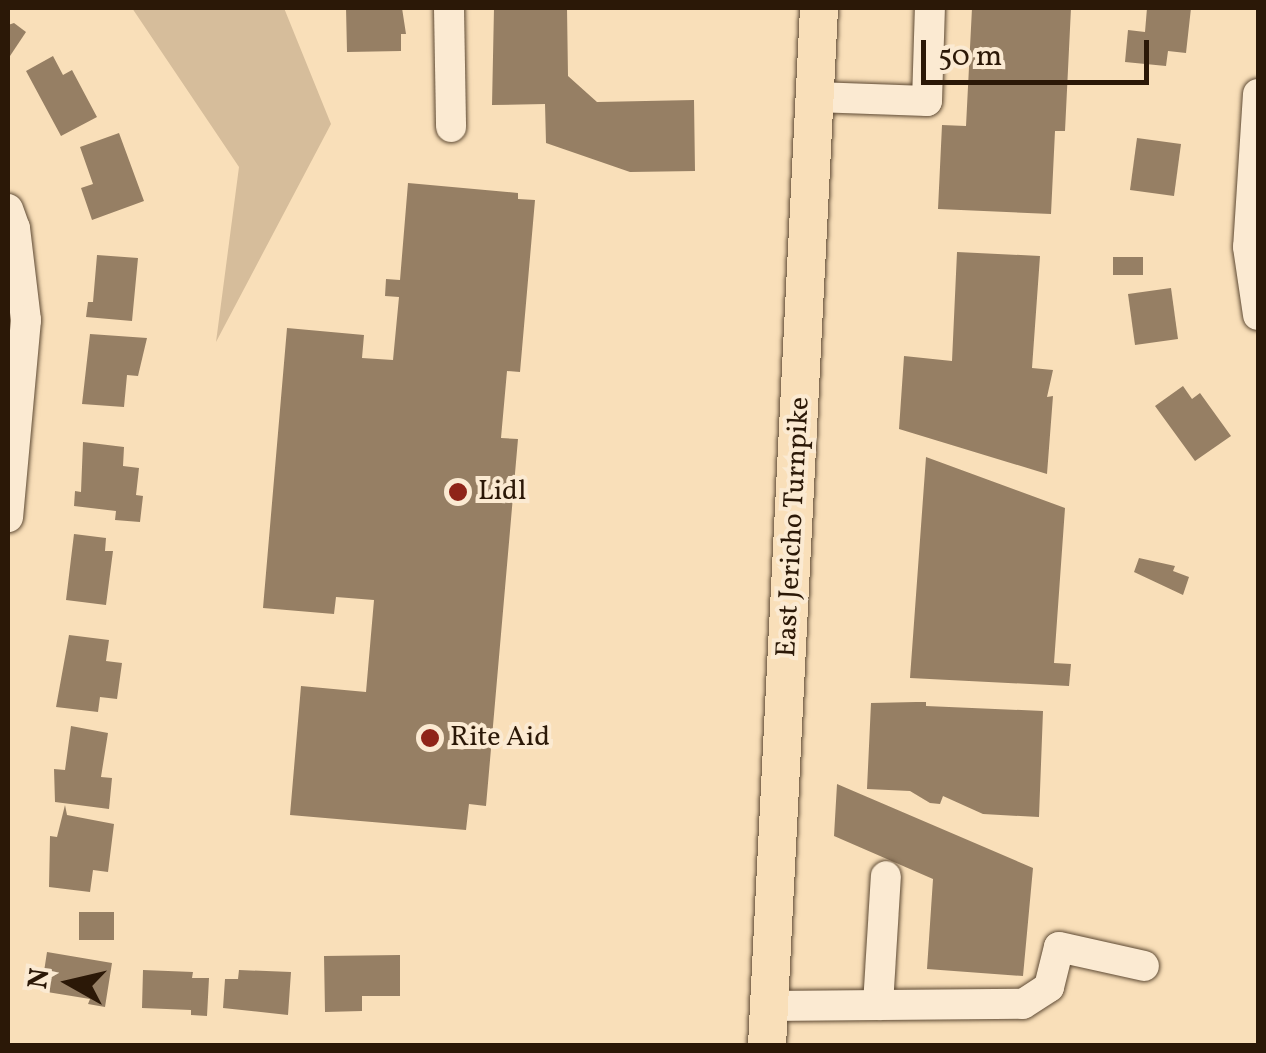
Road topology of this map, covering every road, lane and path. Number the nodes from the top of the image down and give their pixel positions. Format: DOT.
graph roads {
  1 [pos="449,8"];
  2 [pos="819,8"];
  3 [pos="930,8"];
  4 [pos="1258,94"];
  5 [pos="815,97"];
  6 [pos="451,127"];
  7 [pos="8,209"];
  8 [pos="1258,316"];
  9 [pos="8,517"];
  10 [pos="886,876"];
  11 [pos="1144,966"];
  12 [pos="878,1005"];
  13 [pos="769,1006"];
  14 [pos="767,1046"];
  1 -- 6 [label="street"];
  2 -- 5 [label="main road, East Jericho Turnpike"];
  3 -- 5 [label="street"];
  4 -- 8 [label="street"];
  5 -- 13 [label="main road, East Jericho Turnpike"];
  7 -- 9 [label="street"];
  10 -- 12 [label="street"];
  11 -- 12 [label="street"];
  12 -- 13 [label="street"];
  13 -- 14 [label="main road, East Jericho Turnpike"];
}
